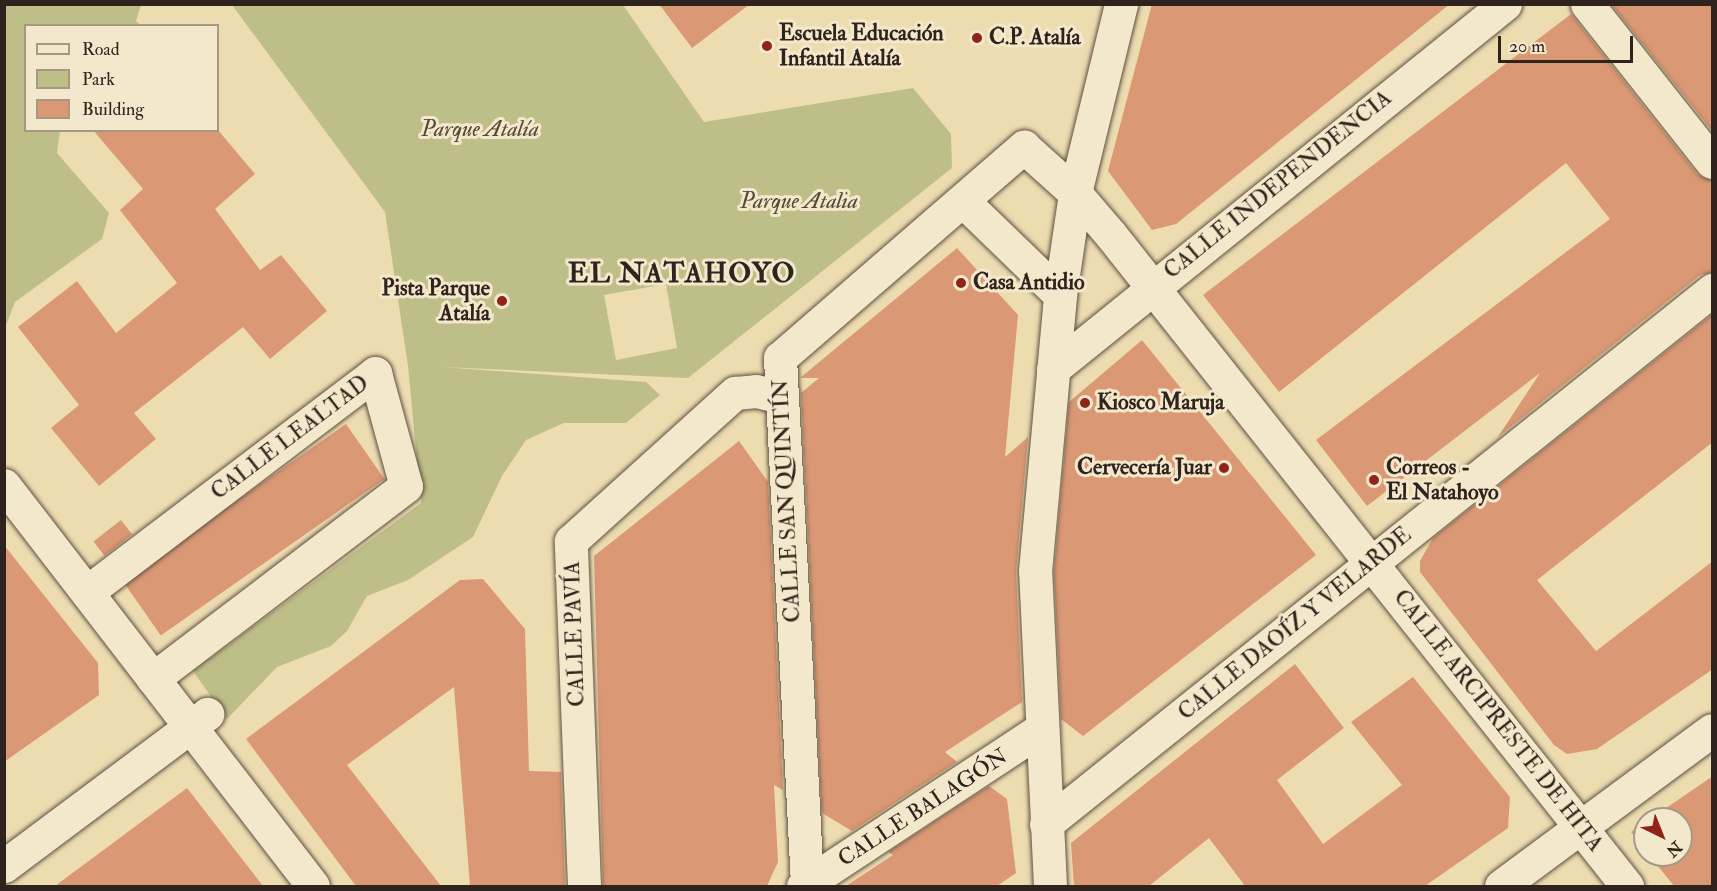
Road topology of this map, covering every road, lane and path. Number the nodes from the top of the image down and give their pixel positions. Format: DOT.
graph roads {
  1 [pos="1121,4"];
  2 [pos="1504,4"];
  3 [pos="1587,4"];
  4 [pos="1713,162"];
  5 [pos="1075,193"];
  6 [pos="963,201"];
  7 [pos="1150,287"];
  8 [pos="1713,290"];
  9 [pos="1060,295"];
  10 [pos="1053,369"];
  11 [pos="782,397"];
  12 [pos="4,485"];
  13 [pos="1372,562"];
  14 [pos="87,592"];
  15 [pos="153,679"];
  16 [pos="200,719"];
  17 [pos="1041,729"];
  18 [pos="1713,730"];
  19 [pos="1046,824"];
  20 [pos="1583,827"];
  21 [pos="4,866"];
  22 [pos="1624,882"];
  23 [pos="1045,883"];
  24 [pos="805,885"];
  25 [pos="313,886"];
  26 [pos="584,886"];
  27 [pos="1501,886"];
  1 -- 5 [label="street"];
  2 -- 7 [label="street, CALLE INDEPENDENCIA"];
  3 -- 4 [label="street"];
  5 -- 6 [label="street, CALLE SAN QUINTÍN"];
  5 -- 7 [label="street, CALLE ARCIPRESTE DE HITA"];
  5 -- 9 [label="street"];
  6 -- 9 [label="street"];
  6 -- 11 [label="street, CALLE SAN QUINTÍN"];
  7 -- 10 [label="street, CALLE INDEPENDENCIA"];
  7 -- 13 [label="street, CALLE ARCIPRESTE DE HITA"];
  8 -- 13 [label="street, CALLE DAOÍZ Y VELARDE"];
  9 -- 10 [label="street"];
  10 -- 17 [label="street"];
  11 -- 24 [label="street, CALLE SAN QUINTÍN"];
  11 -- 26 [label="street, CALLE PAVÍA"];
  12 -- 14 [label="street"];
  13 -- 19 [label="street, CALLE DAOÍZ Y VELARDE"];
  13 -- 20 [label="street, CALLE ARCIPRESTE DE HITA"];
  14 -- 15 [label="street"];
  14 -- 15 [label="street, CALLE LEALTAD"];
  15 -- 16 [label="street"];
  16 -- 21 [label="street"];
  16 -- 25 [label="street"];
  17 -- 19 [label="street"];
  17 -- 24 [label="street, CALLE BALAGÓN"];
  18 -- 20 [label="street"];
  19 -- 23 [label="street"];
  20 -- 22 [label="street, CALLE ARCIPRESTE DE HITA"];
  20 -- 27 [label="street"];
}
